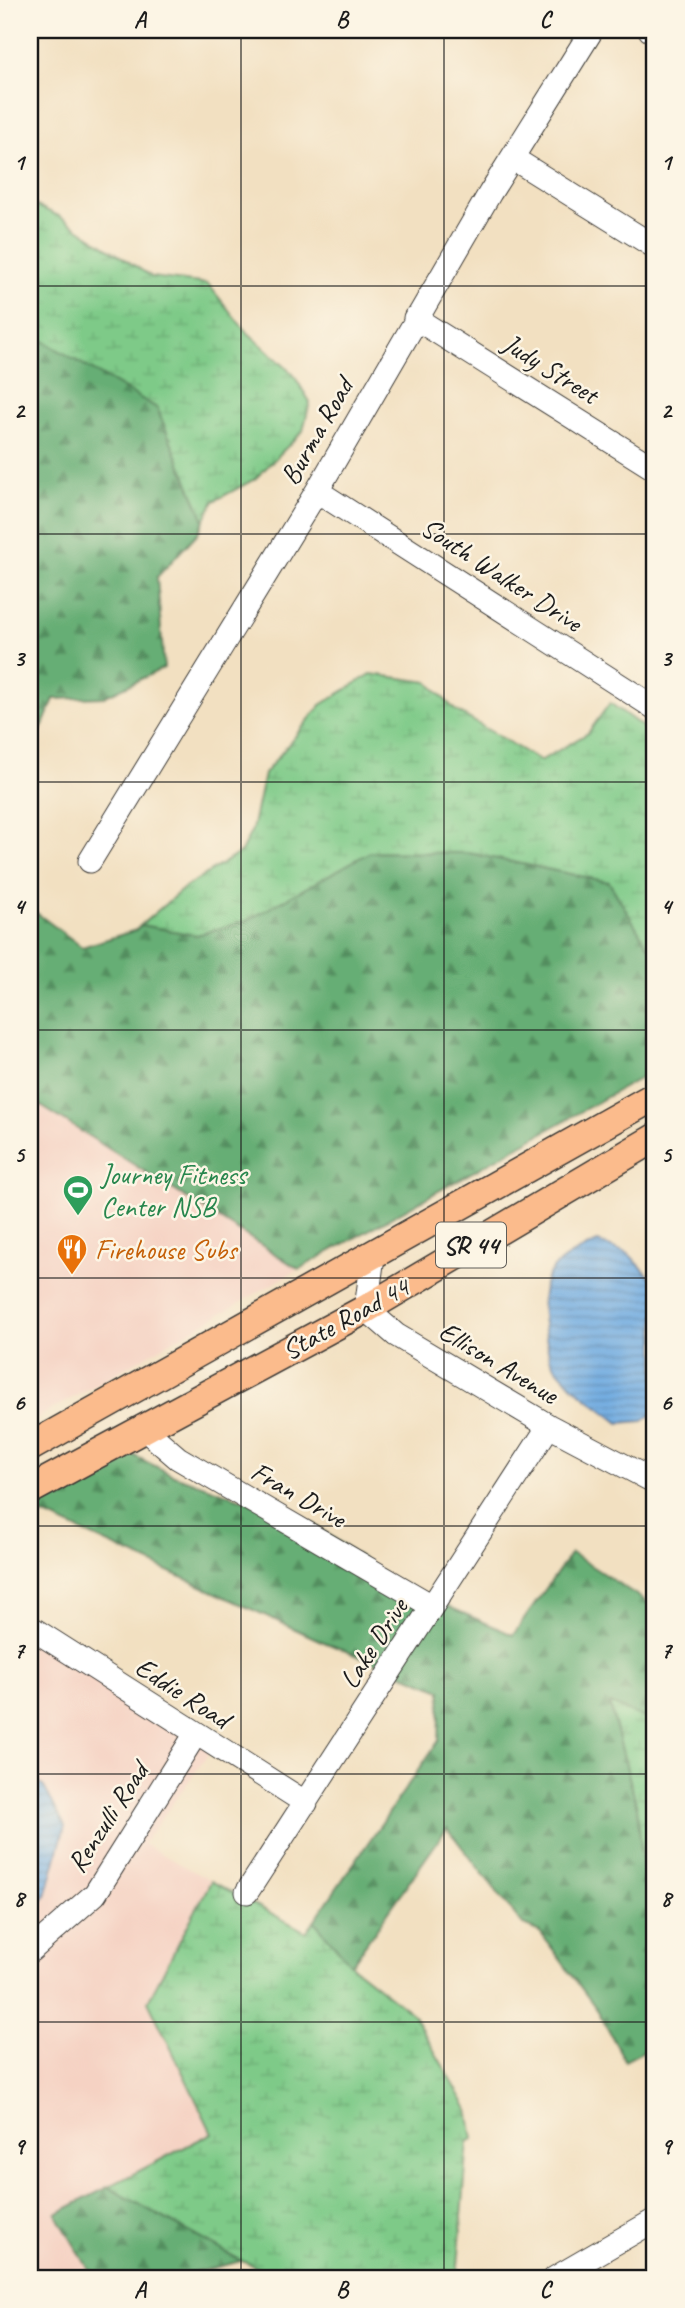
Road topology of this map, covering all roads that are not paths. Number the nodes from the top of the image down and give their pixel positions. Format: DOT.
graph roads {
  1 [pos="592,30"];
  2 [pos="650,30"];
  3 [pos="655,33"];
  4 [pos="514,159"];
  5 [pos="655,247"];
  6 [pos="415,318"];
  7 [pos="655,469"];
  8 [pos="317,491"];
  9 [pos="655,708"];
  10 [pos="90,861"];
  11 [pos="655,1096"];
  12 [pos="655,1138"];
  13 [pos="542,1159"];
  14 [pos="563,1190"];
  15 [pos="373,1256"];
  16 [pos="366,1309"];
  17 [pos="549,1426"];
  18 [pos="142,1427"];
  19 [pos="30,1447"];
  20 [pos="653,1477"];
  21 [pos="30,1490"];
  22 [pos="432,1606"];
  23 [pos="30,1628"];
  24 [pos="195,1735"];
  25 [pos="306,1804"];
  26 [pos="247,1892"];
  27 [pos="30,1951"];
  28 [pos="655,2220"];
  29 [pos="555,2278"];
  1 -- 4 [label="street, Burma Road"];
  2 -- 3 [label="street"];
  4 -- 5 [label="street"];
  4 -- 6 [label="street, Burma Road"];
  6 -- 7 [label="street, Judy Street"];
  6 -- 8 [label="street, Burma Road"];
  8 -- 9 [label="street, South Walker Drive"];
  8 -- 10 [label="street, Burma Road"];
  11 -- 13 [label="main road, State Road 44 / SR 44"];
  12 -- 14 [label="main road, State Road 44 / SR 44"];
  13 -- 14 [label="main road"];
  13 -- 15 [label="main road, State Road 44 / SR 44"];
  14 -- 16 [label="main road, State Road 44 / SR 44"];
  15 -- 16 [label="street"];
  15 -- 19 [label="main road, State Road 44 / SR 44"];
  16 -- 17 [label="street, Ellison Avenue"];
  16 -- 18 [label="main road, State Road 44 / SR 44"];
  17 -- 20 [label="street, Ellison Avenue"];
  17 -- 22 [label="street, Lake Drive"];
  18 -- 21 [label="main road, State Road 44 / SR 44"];
  18 -- 22 [label="street, Fran Drive"];
  22 -- 25 [label="street, Lake Drive"];
  23 -- 24 [label="street, Eddie Road"];
  24 -- 25 [label="street, Eddie Road"];
  24 -- 27 [label="street, Renzulli Road"];
  25 -- 26 [label="street, Lake Drive"];
  28 -- 29 [label="street"];
}
